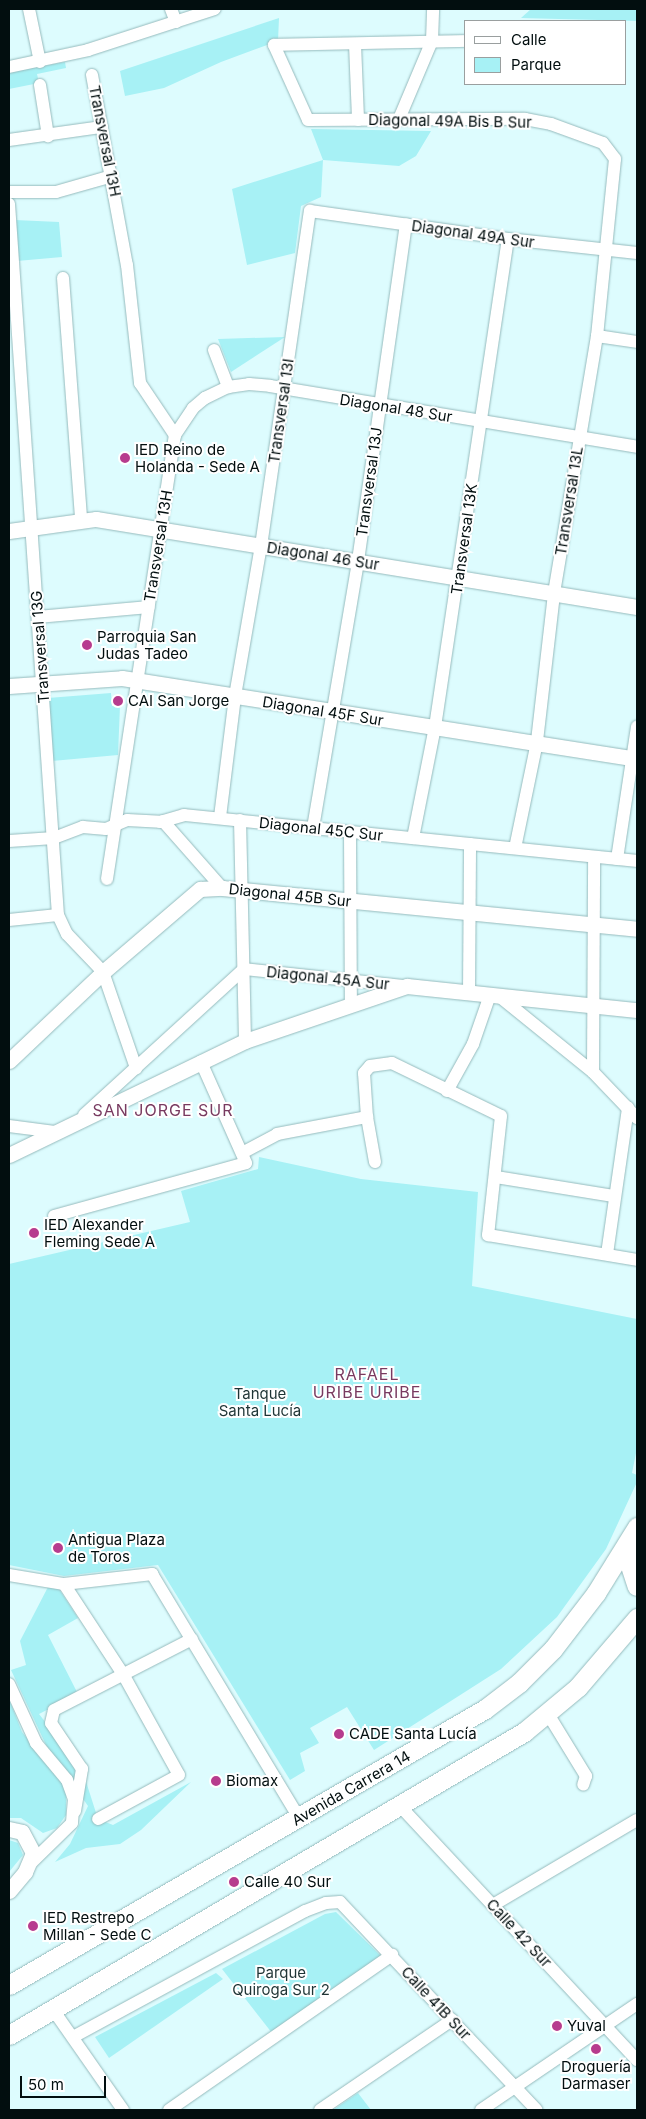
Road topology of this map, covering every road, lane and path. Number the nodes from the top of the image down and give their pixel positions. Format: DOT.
graph roads {
  1 [pos="29,9"];
  2 [pos="172,9"];
  3 [pos="216,9"];
  4 [pos="433,9"];
  5 [pos="176,22"];
  6 [pos="432,41"];
  7 [pos="463,41"];
  8 [pos="355,44"];
  9 [pos="40,62"];
  10 [pos="9,67"];
  11 [pos="92,75"];
  12 [pos="40,86"];
  13 [pos="399,119"];
  14 [pos="358,120"];
  15 [pos="102,127"];
  16 [pos="48,136"];
  17 [pos="9,140"];
  18 [pos="613,154"];
  19 [pos="112,176"];
  20 [pos="9,192"];
  21 [pos="9,204"];
  22 [pos="310,211"];
  23 [pos="406,224"];
  24 [pos="508,239"];
  25 [pos="607,250"];
  26 [pos="637,253"];
  27 [pos="11,278"];
  28 [pos="63,278"];
  29 [pos="597,336"];
  30 [pos="14,341"];
  31 [pos="637,342"];
  32 [pos="214,350"];
  33 [pos="228,387"];
  34 [pos="284,390"];
  35 [pos="381,406"];
  36 [pos="481,422"];
  37 [pos="175,435"];
  38 [pos="580,438"];
  39 [pos="637,447"];
  40 [pos="81,520"];
  41 [pos="32,529"];
  42 [pos="161,529"];
  43 [pos="9,531"];
  44 [pos="261,546"];
  45 [pos="358,561"];
  46 [pos="458,578"];
  47 [pos="554,594"];
  48 [pos="149,607"];
  49 [pos="637,607"];
  50 [pos="38,617"];
  51 [pos="138,680"];
  52 [pos="43,683"];
  53 [pos="9,686"];
  54 [pos="235,696"];
  55 [pos="333,713"];
  56 [pos="637,726"];
  57 [pos="435,727"];
  58 [pos="537,742"];
  59 [pos="635,759"];
  60 [pos="220,818"];
  61 [pos="240,820"];
  62 [pos="163,821"];
  63 [pos="115,824"];
  64 [pos="314,828"];
  65 [pos="350,832"];
  66 [pos="54,838"];
  67 [pos="413,838"];
  68 [pos="9,841"];
  69 [pos="470,844"];
  70 [pos="515,848"];
  71 [pos="594,856"];
  72 [pos="617,859"];
  73 [pos="637,861"];
  74 [pos="107,879"];
  75 [pos="222,888"];
  76 [pos="242,891"];
  77 [pos="351,902"];
  78 [pos="470,913"];
  79 [pos="58,915"];
  80 [pos="9,920"];
  81 [pos="594,923"];
  82 [pos="637,929"];
  83 [pos="244,969"];
  84 [pos="103,972"];
  85 [pos="351,980"];
  86 [pos="407,986"];
  87 [pos="469,993"];
  88 [pos="494,995"];
  89 [pos="351,1005"];
  90 [pos="594,1006"];
  91 [pos="637,1010"];
  92 [pos="245,1041"];
  93 [pos="9,1061"];
  94 [pos="201,1062"];
  95 [pos="136,1068"];
  96 [pos="593,1072"];
  97 [pos="447,1091"];
  98 [pos="633,1113"];
  99 [pos="367,1117"];
  100 [pos="76,1122"];
  101 [pos="9,1126"];
  102 [pos="55,1132"];
  103 [pos="9,1155"];
  104 [pos="244,1158"];
  105 [pos="375,1162"];
  106 [pos="496,1177"];
  107 [pos="613,1196"];
  108 [pos="54,1216"];
  109 [pos="607,1254"];
  110 [pos="637,1260"];
  111 [pos="637,1527"];
  112 [pos="637,1546"];
  113 [pos="9,1575"];
  114 [pos="64,1584"];
  115 [pos="637,1587"];
  116 [pos="637,1618"];
  117 [pos="637,1629"];
  118 [pos="192,1639"];
  119 [pos="620,1640"];
  120 [pos="123,1674"];
  121 [pos="9,1684"];
  122 [pos="548,1714"];
  123 [pos="583,1785"];
  124 [pos="401,1807"];
  125 [pos="75,1811"];
  126 [pos="299,1818"];
  127 [pos="98,1819"];
  128 [pos="637,1820"];
  129 [pos="9,1829"];
  130 [pos="29,1865"];
  131 [pos="9,1890"];
  132 [pos="493,1905"];
  133 [pos="392,1955"];
  134 [pos="9,1985"];
  135 [pos="637,2004"];
  136 [pos="54,2011"];
  137 [pos="452,2020"];
  138 [pos="604,2025"];
  139 [pos="9,2035"];
  140 [pos="73,2037"];
  141 [pos="637,2060"];
  142 [pos="514,2088"];
  143 [pos="123,2110"];
  144 [pos="169,2110"];
  145 [pos="320,2110"];
  146 [pos="481,2110"];
  147 [pos="537,2110"];
  1 -- 9 [label="street"];
  2 -- 5 [label="street"];
  3 -- 5 [label="street"];
  4 -- 6 [label="street"];
  5 -- 9 [label="street"];
  6 -- 7 [label="street"];
  6 -- 8 [label="street"];
  6 -- 13 [label="street"];
  8 -- 14 [label="street"];
  8 -- 14 [label="street, Diagonal 49A Bis B Sur"];
  9 -- 10 [label="street"];
  11 -- 15 [label="street, Transversal 13H"];
  12 -- 16 [label="street"];
  13 -- 14 [label="street, Diagonal 49A Bis B Sur"];
  13 -- 18 [label="street, Diagonal 49A Bis B Sur"];
  15 -- 16 [label="street"];
  15 -- 19 [label="street, Transversal 13H"];
  16 -- 17 [label="street"];
  18 -- 25 [label="street, Transversal 13L"];
  19 -- 20 [label="street"];
  19 -- 37 [label="street, Transversal 13H"];
  21 -- 27 [label="street, Transversal 13G"];
  22 -- 23 [label="street, Diagonal 49A Sur"];
  22 -- 34 [label="street, Transversal 13I"];
  23 -- 24 [label="street, Diagonal 49A Sur"];
  23 -- 35 [label="street, Transversal 13J"];
  24 -- 25 [label="street, Diagonal 49A Sur"];
  24 -- 36 [label="street, Transversal 13K"];
  25 -- 26 [label="street, Diagonal 49A Sur"];
  25 -- 29 [label="street, Transversal 13L"];
  27 -- 30 [label="street, Transversal 13G"];
  28 -- 40 [label="street"];
  29 -- 31 [label="street"];
  29 -- 38 [label="street, Transversal 13L"];
  30 -- 41 [label="street, Transversal 13G"];
  32 -- 33 [label="street"];
  33 -- 34 [label="street, Diagonal 48 Sur"];
  33 -- 37 [label="street, Diagonal 48 Sur"];
  34 -- 35 [label="street, Diagonal 48 Sur"];
  34 -- 44 [label="street, Transversal 13I"];
  35 -- 36 [label="street, Diagonal 48 Sur"];
  35 -- 45 [label="street, Transversal 13J"];
  36 -- 38 [label="street, Diagonal 48 Sur"];
  36 -- 46 [label="street, Transversal 13K"];
  37 -- 42 [label="street, Transversal 13H"];
  38 -- 39 [label="street, Diagonal 48 Sur"];
  38 -- 47 [label="street, Transversal 13L"];
  40 -- 41 [label="street, Diagonal 46 Sur"];
  40 -- 42 [label="street, Diagonal 46 Sur"];
  41 -- 43 [label="street, Diagonal 46 Sur"];
  41 -- 50 [label="street, Transversal 13G"];
  42 -- 44 [label="street, Diagonal 46 Sur"];
  42 -- 48 [label="street, Transversal 13H"];
  44 -- 45 [label="street, Diagonal 46 Sur"];
  44 -- 54 [label="street, Transversal 13I"];
  45 -- 46 [label="street, Diagonal 46 Sur"];
  45 -- 55 [label="street, Transversal 13J"];
  46 -- 47 [label="street, Diagonal 46 Sur"];
  46 -- 57 [label="street, Transversal 13K"];
  47 -- 49 [label="street, Diagonal 46 Sur"];
  47 -- 58 [label="street, Transversal 13L"];
  48 -- 50 [label="street"];
  48 -- 51 [label="street, Transversal 13H"];
  50 -- 52 [label="street, Transversal 13G"];
  51 -- 52 [label="street, Diagonal 45F Sur"];
  51 -- 54 [label="street, Diagonal 45F Sur"];
  51 -- 63 [label="street, Transversal 13H"];
  52 -- 53 [label="street, Diagonal 45F Sur"];
  52 -- 66 [label="street, Transversal 13G"];
  54 -- 55 [label="street, Diagonal 45F Sur"];
  54 -- 60 [label="street, Transversal 13I"];
  55 -- 57 [label="street, Diagonal 45F Sur"];
  55 -- 64 [label="street, Transversal 13J"];
  56 -- 59 [label="street"];
  57 -- 58 [label="street, Diagonal 45F Sur"];
  57 -- 67 [label="street, Transversal 13K"];
  58 -- 59 [label="street, Diagonal 45F Sur"];
  58 -- 70 [label="street, Transversal 13L"];
  59 -- 72 [label="street"];
  60 -- 61 [label="street, Diagonal 45C Sur"];
  60 -- 62 [label="street, Diagonal 45C Sur"];
  61 -- 64 [label="street, Diagonal 45C Sur"];
  61 -- 76 [label="street"];
  62 -- 63 [label="street, Diagonal 45C Sur"];
  62 -- 75 [label="street"];
  63 -- 66 [label="street, Diagonal 45C Sur"];
  63 -- 74 [label="street, Transversal 13H"];
  64 -- 65 [label="street, Diagonal 45C Sur"];
  65 -- 67 [label="street, Diagonal 45C Sur"];
  65 -- 77 [label="street"];
  66 -- 68 [label="street, Diagonal 45C Sur"];
  66 -- 79 [label="street, Transversal 13G"];
  67 -- 69 [label="street, Diagonal 45C Sur"];
  69 -- 70 [label="street, Diagonal 45C Sur"];
  69 -- 78 [label="street"];
  70 -- 71 [label="street, Diagonal 45C Sur"];
  71 -- 72 [label="street, Diagonal 45C Sur"];
  71 -- 81 [label="street"];
  72 -- 73 [label="street, Diagonal 45C Sur"];
  75 -- 76 [label="street, Diagonal 45B Sur"];
  75 -- 84 [label="street, Diagonal 45B Sur"];
  76 -- 77 [label="street, Diagonal 45B Sur"];
  76 -- 83 [label="street"];
  77 -- 78 [label="street, Diagonal 45B Sur"];
  77 -- 85 [label="street"];
  78 -- 81 [label="street, Diagonal 45B Sur"];
  78 -- 87 [label="street"];
  79 -- 80 [label="street"];
  79 -- 84 [label="street, Transversal 13G"];
  81 -- 82 [label="street, Diagonal 45B Sur"];
  81 -- 90 [label="street"];
  83 -- 85 [label="street, Diagonal 45A Sur"];
  83 -- 92 [label="street"];
  83 -- 95 [label="street, Diagonal 45A Sur"];
  84 -- 93 [label="street, Diagonal 45B Sur"];
  84 -- 95 [label="street, Transversal 13G"];
  85 -- 86 [label="street, Diagonal 45A Sur"];
  85 -- 89 [label="street"];
  86 -- 87 [label="street, Diagonal 45A Sur"];
  86 -- 89 [label="street"];
  87 -- 88 [label="street, Diagonal 45A Sur"];
  88 -- 90 [label="street, Diagonal 45A Sur"];
  88 -- 96 [label="street"];
  88 -- 97 [label="street"];
  89 -- 92 [label="street"];
  90 -- 91 [label="street, Diagonal 45A Sur"];
  90 -- 96 [label="street"];
  92 -- 94 [label="street"];
  94 -- 100 [label="street"];
  94 -- 104 [label="street"];
  95 -- 100 [label="street, Diagonal 45A Sur"];
  96 -- 98 [label="street"];
  97 -- 99 [label="street"];
  97 -- 106 [label="street"];
  98 -- 107 [label="street"];
  99 -- 104 [label="street"];
  99 -- 105 [label="street"];
  100 -- 102 [label="street"];
  101 -- 102 [label="street"];
  102 -- 103 [label="street"];
  104 -- 108 [label="street"];
  106 -- 107 [label="street"];
  106 -- 109 [label="street"];
  107 -- 109 [label="street"];
  109 -- 110 [label="street"];
  111 -- 126 [label="main road, Avenida Carrera 14"];
  112 -- 115 [label="main road"];
  113 -- 114 [label="street"];
  114 -- 118 [label="street"];
  114 -- 120 [label="street"];
  116 -- 119 [label="main road"];
  117 -- 119 [label="main road"];
  118 -- 120 [label="street"];
  118 -- 126 [label="street"];
  119 -- 122 [label="main road"];
  120 -- 125 [label="street"];
  120 -- 127 [label="street"];
  121 -- 125 [label="street"];
  122 -- 123 [label="street"];
  122 -- 124 [label="main road"];
  124 -- 132 [label="street, Calle 42 Sur"];
  124 -- 136 [label="main road"];
  125 -- 130 [label="street"];
  126 -- 134 [label="main road, Avenida Carrera 14"];
  128 -- 132 [label="street"];
  129 -- 130 [label="street"];
  130 -- 131 [label="street"];
  132 -- 138 [label="street, Calle 42 Sur"];
  133 -- 137 [label="street, Calle 41B Sur"];
  133 -- 140 [label="street, Calle 41B Sur"];
  133 -- 144 [label="street"];
  135 -- 138 [label="street"];
  136 -- 139 [label="main road"];
  136 -- 140 [label="street"];
  137 -- 142 [label="street, Calle 41B Sur"];
  137 -- 145 [label="street"];
  138 -- 141 [label="street, Calle 42 Sur"];
  138 -- 142 [label="street"];
  140 -- 143 [label="street"];
  142 -- 146 [label="street"];
  142 -- 147 [label="street, Calle 41B Sur"];
}
